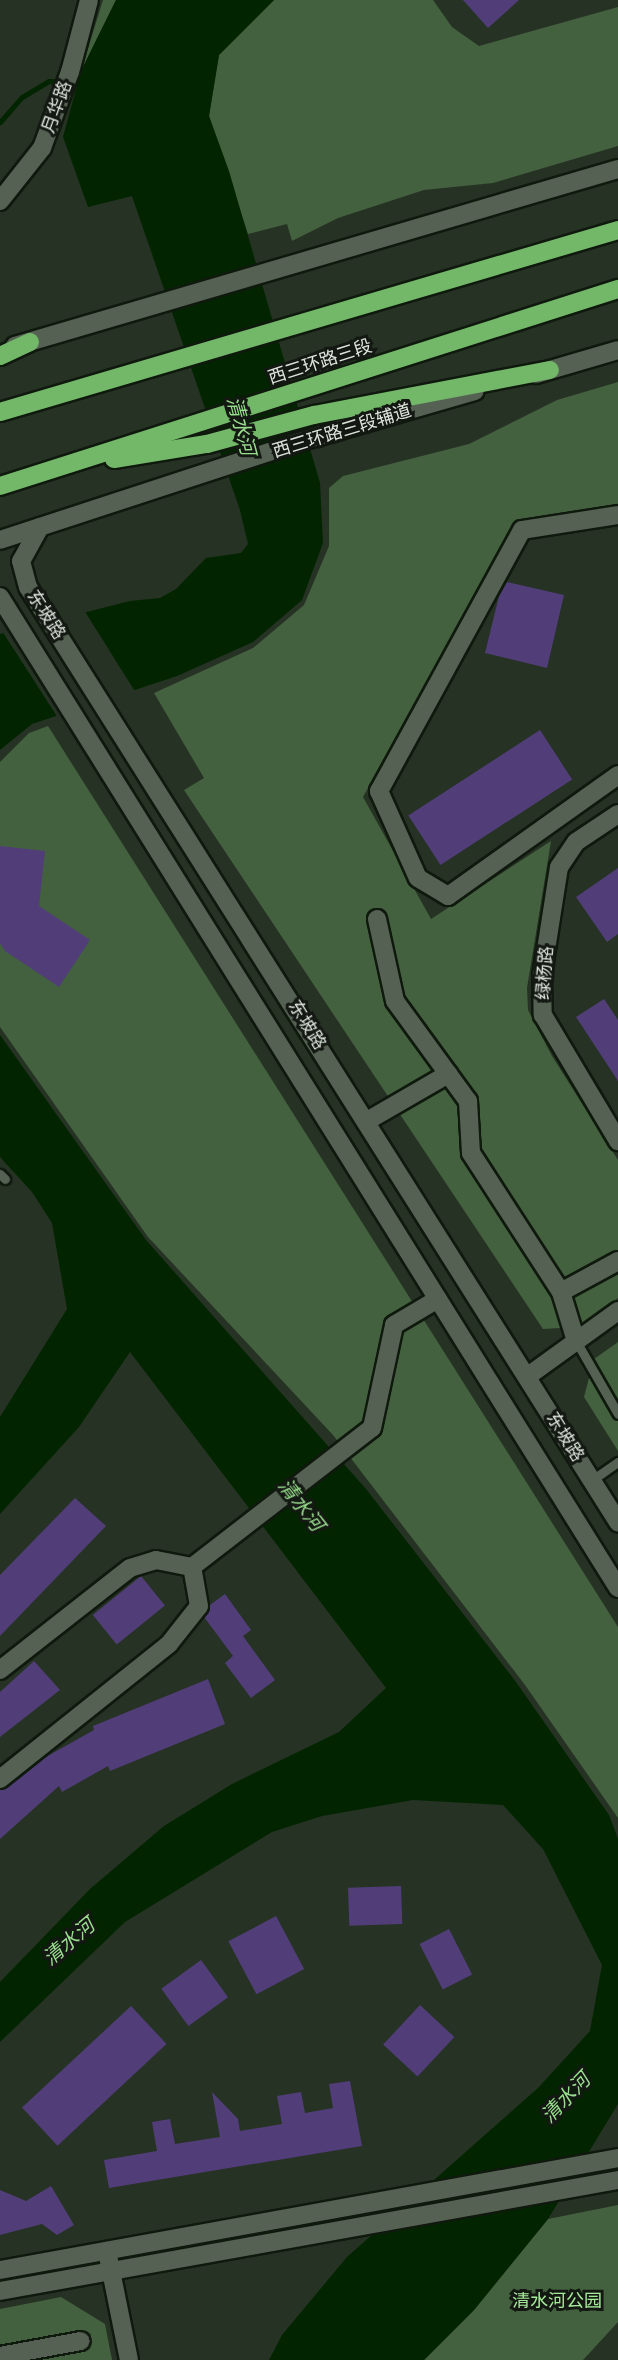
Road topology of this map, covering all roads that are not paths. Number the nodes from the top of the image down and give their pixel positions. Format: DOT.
graph roads {
  1 [pos="89,0"];
  2 [pos="618,169"];
  3 [pos="0,201"];
  4 [pos="618,230"];
  5 [pos="618,289"];
  6 [pos="30,342"];
  7 [pos="618,350"];
  8 [pos="0,351"];
  9 [pos="0,356"];
  10 [pos="550,370"];
  11 [pos="0,412"];
  12 [pos="53,469"];
  13 [pos="0,486"];
  14 [pos="618,515"];
  15 [pos="40,527"];
  16 [pos="0,540"];
  17 [pos="28,587"];
  18 [pos="3,603"];
  19 [pos="618,775"];
  20 [pos="618,814"];
  21 [pos="377,919"];
  22 [pos="448,1074"];
  23 [pos="367,1121"];
  24 [pos="618,1141"];
  25 [pos="618,1261"];
  26 [pos="561,1292"];
  27 [pos="438,1299"];
  28 [pos="618,1311"];
  29 [pos="576,1341"];
  30 [pos="528,1376"];
  31 [pos="618,1414"];
  32 [pos="618,1462"];
  33 [pos="592,1480"];
  34 [pos="618,1522"];
  35 [pos="192,1567"];
  36 [pos="618,1588"];
  37 [pos="0,1670"];
  38 [pos="0,1779"];
  39 [pos="618,2158"];
  40 [pos="618,2180"];
  41 [pos="107,2251"];
  42 [pos="0,2270"];
  43 [pos="112,2271"];
  44 [pos="0,2291"];
  45 [pos="81,2341"];
  46 [pos="0,2356"];
  47 [pos="129,2360"];
  1 -- 3 [label="street, 月华路"];
  2 -- 6 [label="street"];
  4 -- 11 [label="highway"];
  5 -- 12 [label="highway, 西三环路三段"];
  6 -- 8 [label="street"];
  6 -- 9 [label="highway"];
  7 -- 10 [label="street, 西三环路三段辅道"];
  10 -- 12 [label="highway"];
  10 -- 15 [label="street, 西三环路三段辅道"];
  12 -- 13 [label="highway, 西三环路三段"];
  14 -- 19 [label="street"];
  15 -- 16 [label="street, 西三环路三段辅道"];
  15 -- 17 [label="street, 东坡路"];
  17 -- 18 [label="street"];
  17 -- 23 [label="street, 东坡路"];
  18 -- 27 [label="street, 东坡路"];
  20 -- 24 [label="street, 绿杨路"];
  21 -- 22 [label="street"];
  22 -- 23 [label="street"];
  22 -- 26 [label="street"];
  23 -- 30 [label="street, 东坡路"];
  25 -- 26 [label="street"];
  26 -- 29 [label="street"];
  27 -- 35 [label="street"];
  27 -- 36 [label="street, 东坡路"];
  28 -- 29 [label="street"];
  29 -- 30 [label="street"];
  29 -- 31 [label="lane"];
  30 -- 33 [label="street, 东坡路"];
  32 -- 33 [label="lane"];
  33 -- 34 [label="street, 东坡路"];
  35 -- 37 [label="street"];
  35 -- 38 [label="street"];
  39 -- 41 [label="street"];
  40 -- 43 [label="street"];
  41 -- 42 [label="street"];
  41 -- 43 [label="street"];
  43 -- 44 [label="street"];
  43 -- 47 [label="street"];
  45 -- 46 [label="street"];
}
